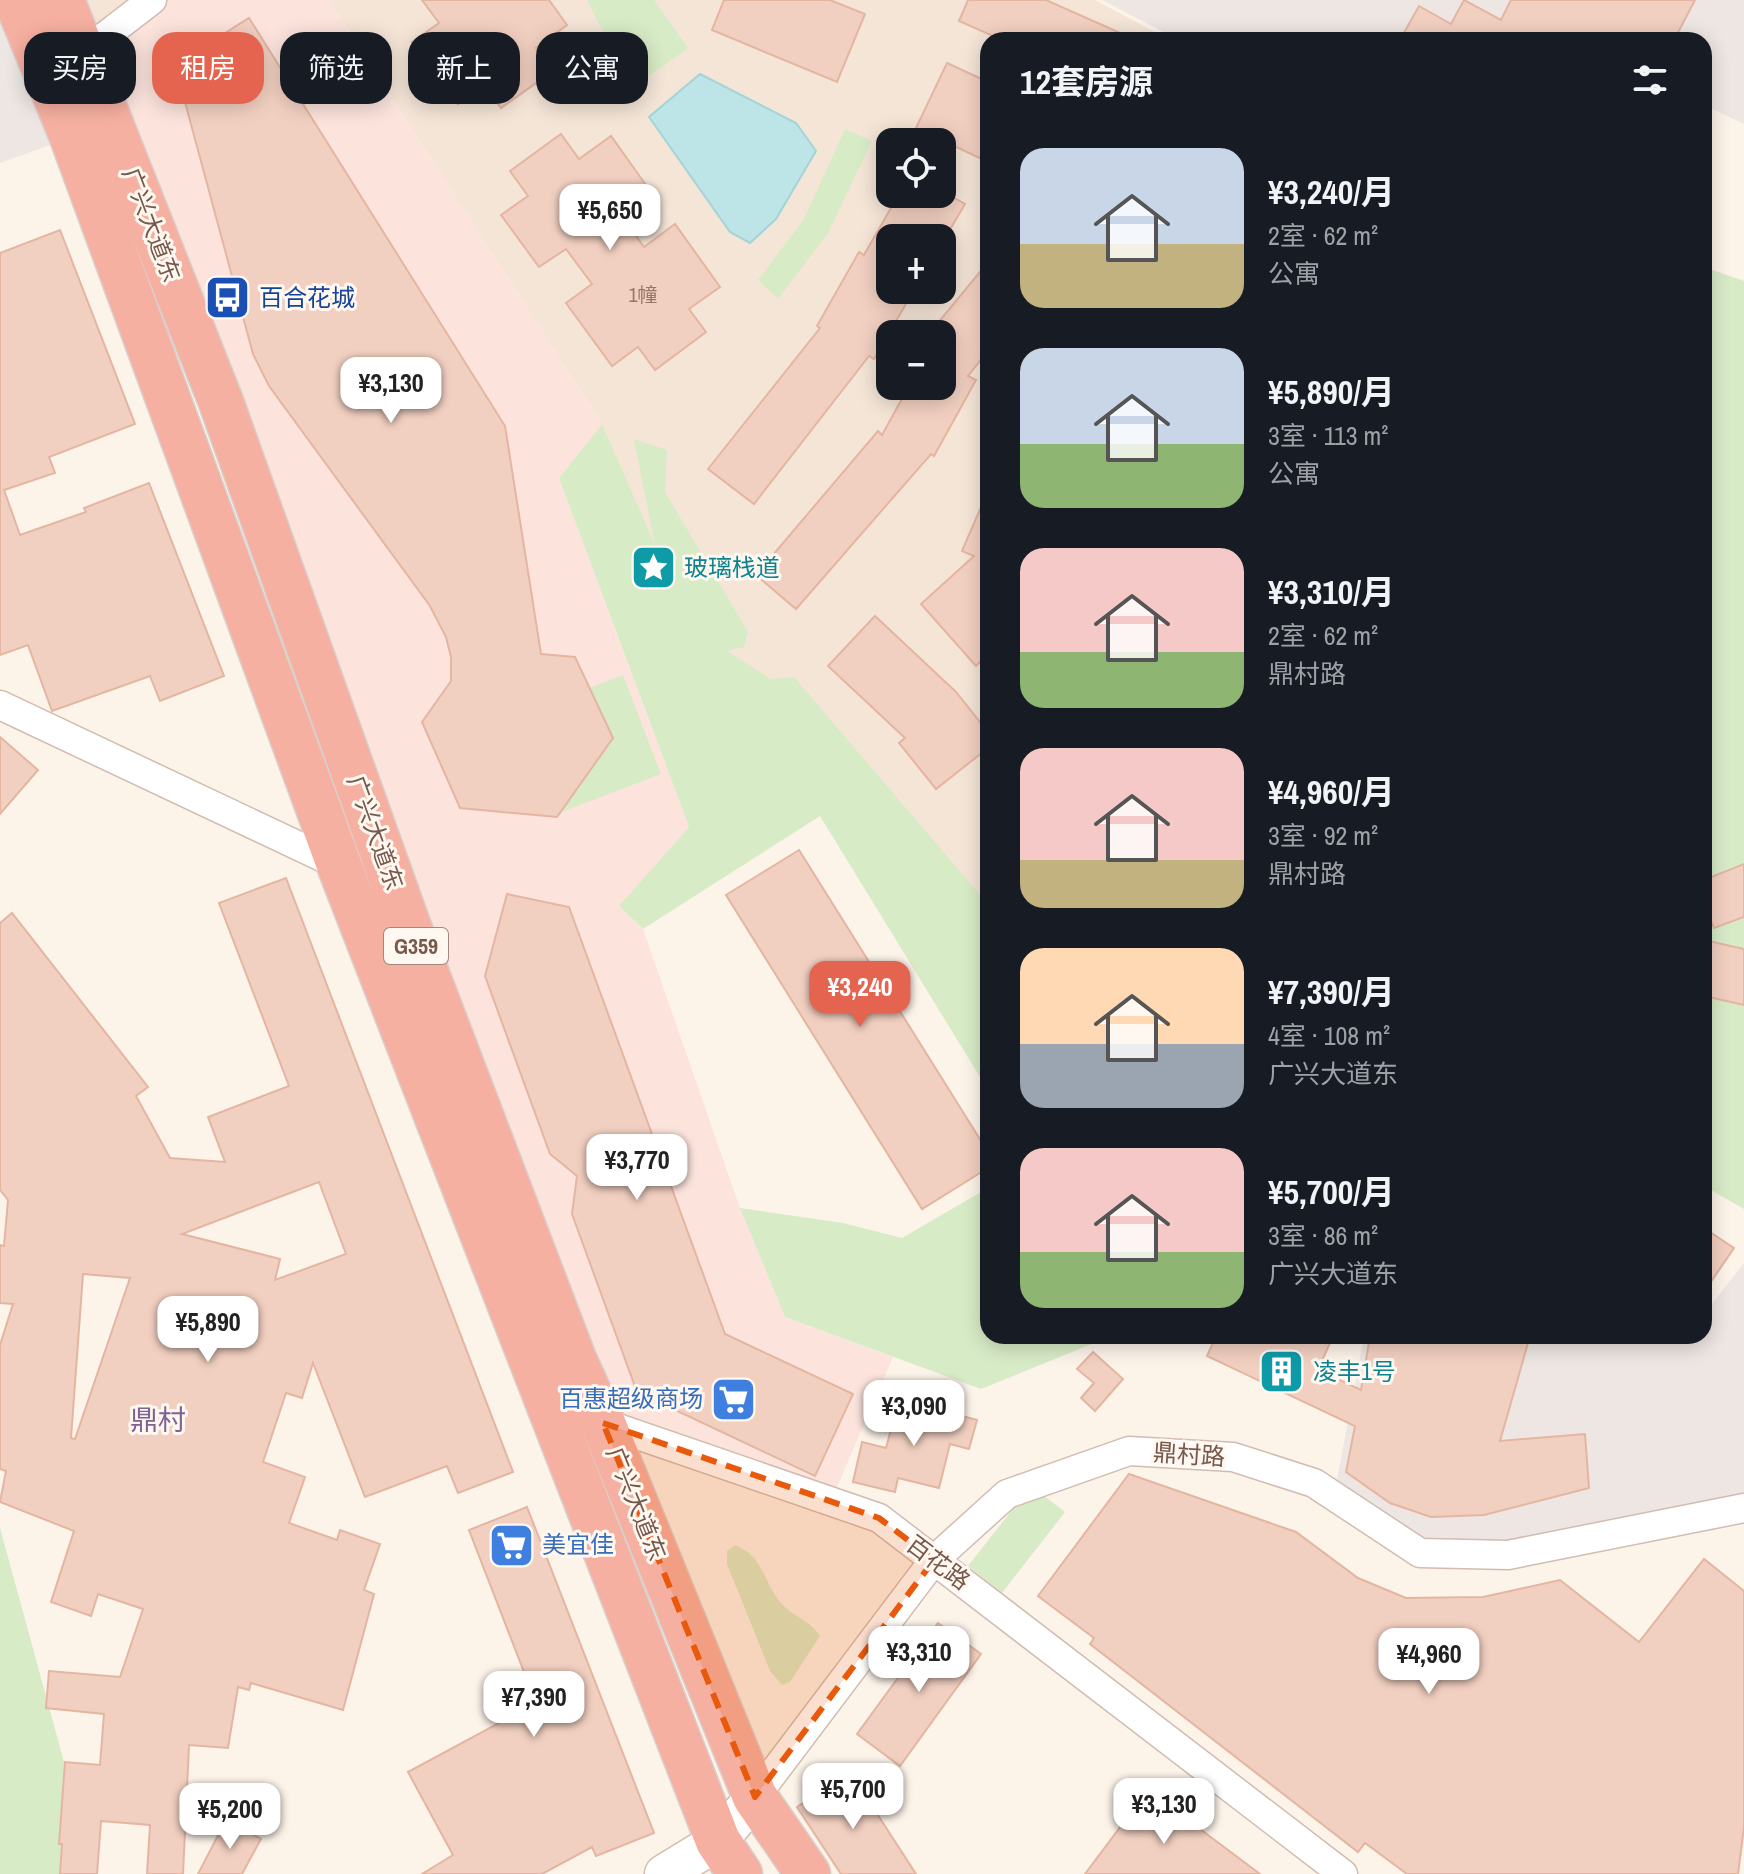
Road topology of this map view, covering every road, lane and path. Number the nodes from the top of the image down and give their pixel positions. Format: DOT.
graph roads {
  1 [pos="16,0"];
  2 [pos="62,0"];
  3 [pos="152,0"];
  4 [pos="75,32"];
  5 [pos="110,32"];
  6 [pos="103,104"];
  7 [pos="0,705"];
  8 [pos="339,865"];
  9 [pos="603,1423"];
  10 [pos="1744,1508"];
  11 [pos="934,1560"];
  12 [pos="755,1797"];
  13 [pos="729,1858"];
  14 [pos="664,1874"];
  15 [pos="808,1874"];
  16 [pos="1343,1874"];
  1 -- 8 [label="highway, 广兴大道东 / G359"];
  2 -- 4 [label="highway, 广兴大道东 / G359"];
  3 -- 5 [label="street"];
  6 -- 9 [label="highway, 广兴大道东 / G359"];
  7 -- 8 [label="street"];
  8 -- 13 [label="highway, 广兴大道东 / G359"];
  9 -- 11 [label="street, 百花路"];
  9 -- 12 [label="highway, 广兴大道东 / G359"];
  10 -- 11 [label="street, 鼎村路"];
  11 -- 12 [label="street, 鼎村路"];
  11 -- 16 [label="street, 百花路"];
  12 -- 13 [label="street"];
  12 -- 15 [label="highway, 广兴大道东 / G359"];
  13 -- 14 [label="street"];
}
